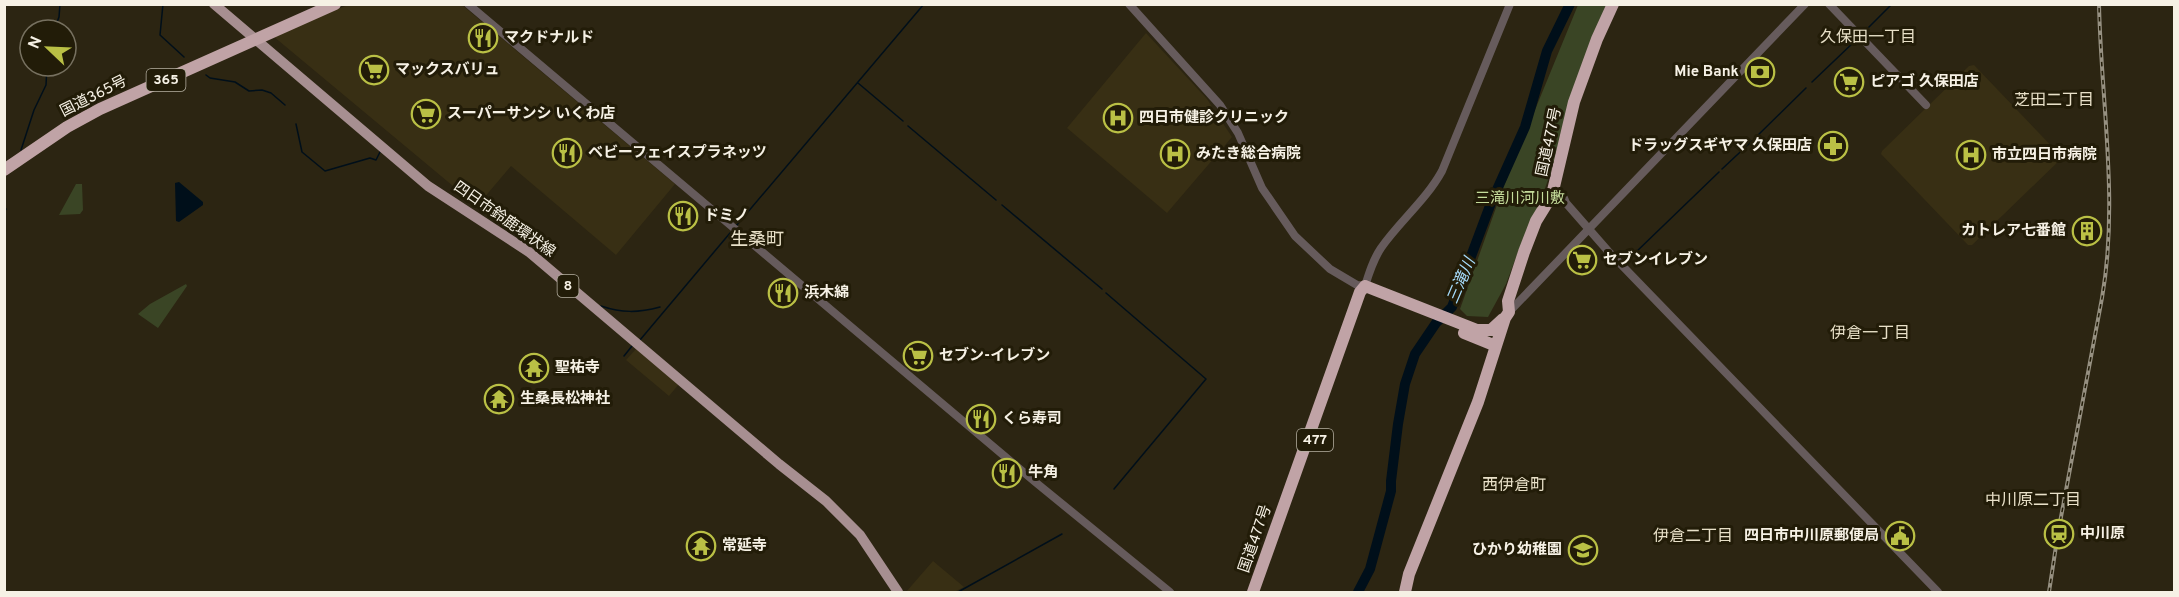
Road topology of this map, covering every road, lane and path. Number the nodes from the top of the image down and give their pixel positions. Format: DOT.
graph roads {
  1 [pos="213,4"];
  2 [pos="335,4"];
  3 [pos="468,4"];
  4 [pos="1129,4"];
  5 [pos="1510,4"];
  6 [pos="1613,4"];
  7 [pos="1805,4"];
  8 [pos="1829,4"];
  9 [pos="254,39"];
  10 [pos="1926,105"];
  11 [pos="4,170"];
  12 [pos="1564,198"];
  13 [pos="1588,229"];
  14 [pos="1362,289"];
  15 [pos="1384,298"];
  16 [pos="1504,318"];
  17 [pos="1493,345"];
  18 [pos="1333,388"];
  19 [pos="1304,444"];
  20 [pos="898,592"];
  21 [pos="1170,592"];
  22 [pos="1253,592"];
  23 [pos="1261,592"];
  24 [pos="1405,592"];
  25 [pos="1938,592"];
  1 -- 9 [label="main road, 四日市鈴鹿環状線 / 8"];
  2 -- 9 [label="highway, 国道365号 / 365"];
  3 -- 21 [label="street"];
  4 -- 14 [label="street"];
  5 -- 14 [label="street"];
  6 -- 16 [label="highway, 国道477号"];
  7 -- 13 [label="street"];
  8 -- 10 [label="street"];
  9 -- 11 [label="highway, 国道365号 / 365"];
  9 -- 20 [label="main road, 四日市鈴鹿環状線 / 8"];
  12 -- 13 [label="street"];
  13 -- 16 [label="street"];
  13 -- 25 [label="street"];
  14 -- 15 [label="highway"];
  14 -- 18 [label="highway, 国道477号 / 477"];
  14 -- 19 [label="highway, 国道477号 / 477"];
  15 -- 16 [label="highway"];
  15 -- 17 [label="highway"];
  16 -- 17 [label="highway, 国道477号"];
  17 -- 24 [label="highway, 国道477号"];
  18 -- 19 [label="highway"];
  18 -- 23 [label="highway, 国道477号 / 477"];
  19 -- 22 [label="highway, 国道477号 / 477"];
}
